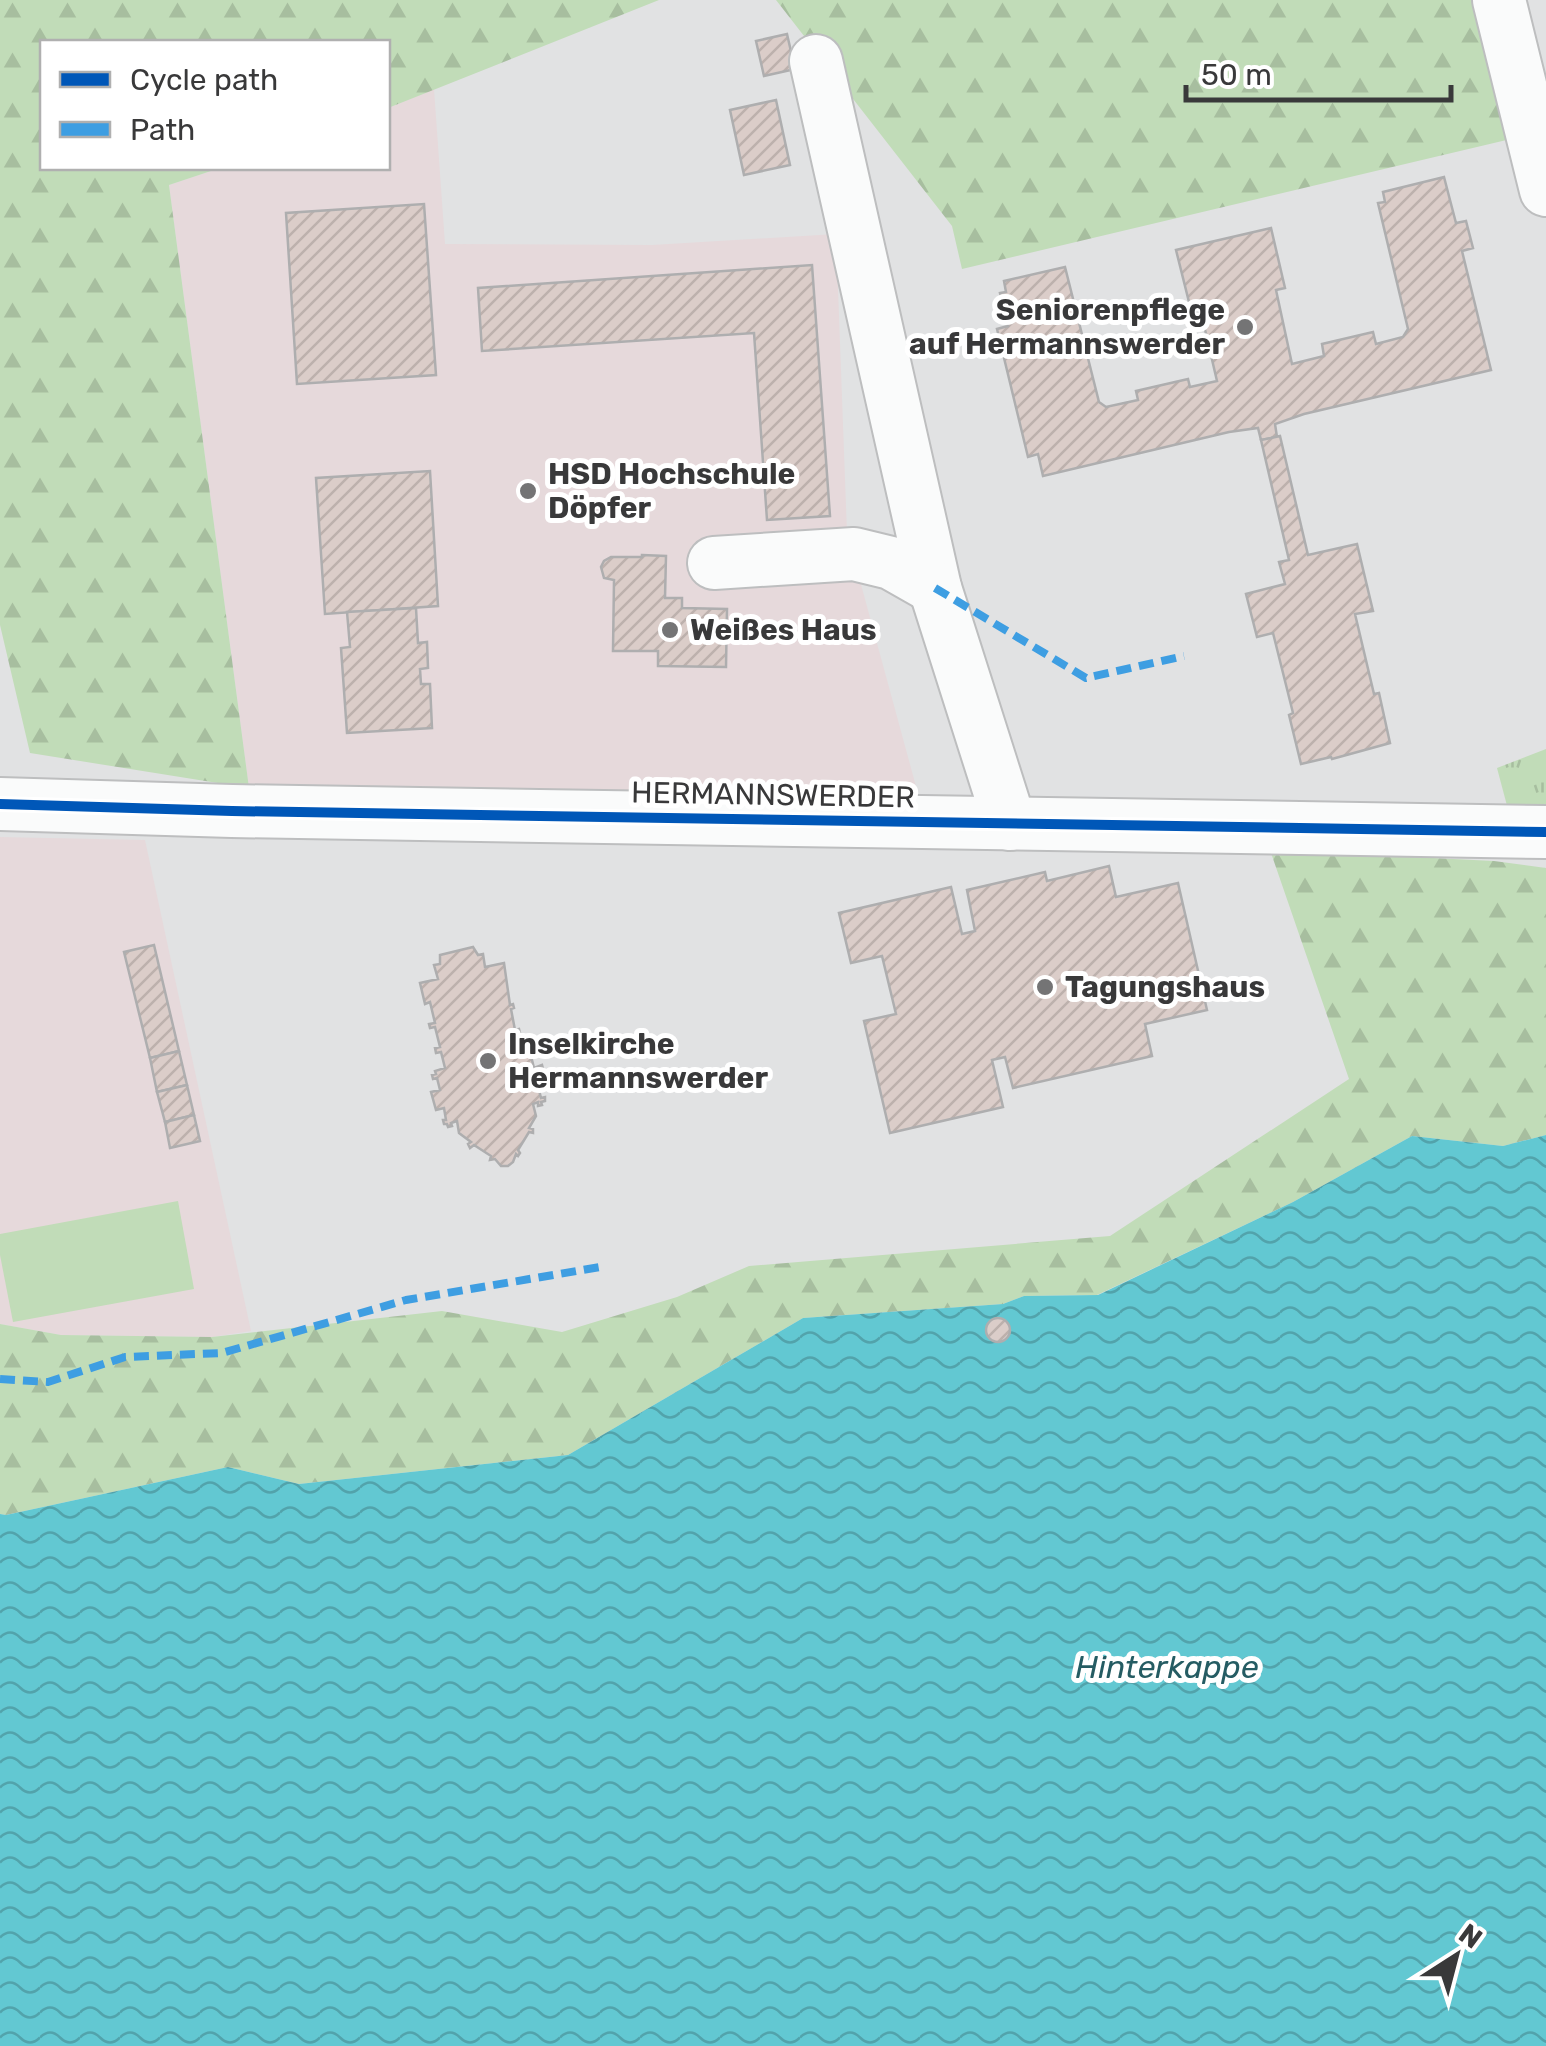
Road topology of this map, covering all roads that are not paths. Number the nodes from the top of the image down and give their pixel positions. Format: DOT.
graph roads {
  1 [pos="1499,0"];
  2 [pos="816,61"];
  3 [pos="1546,190"];
  4 [pos="714,563"];
  5 [pos="935,588"];
  6 [pos="0,804"];
  7 [pos="1010,824"];
  8 [pos="1546,832"];
  1 -- 3 [label="street"];
  2 -- 5 [label="street"];
  4 -- 5 [label="street"];
  5 -- 7 [label="street"];
  6 -- 7 [label="street, HERMANNSWERDER"];
  7 -- 8 [label="street, HERMANNSWERDER"];
}
